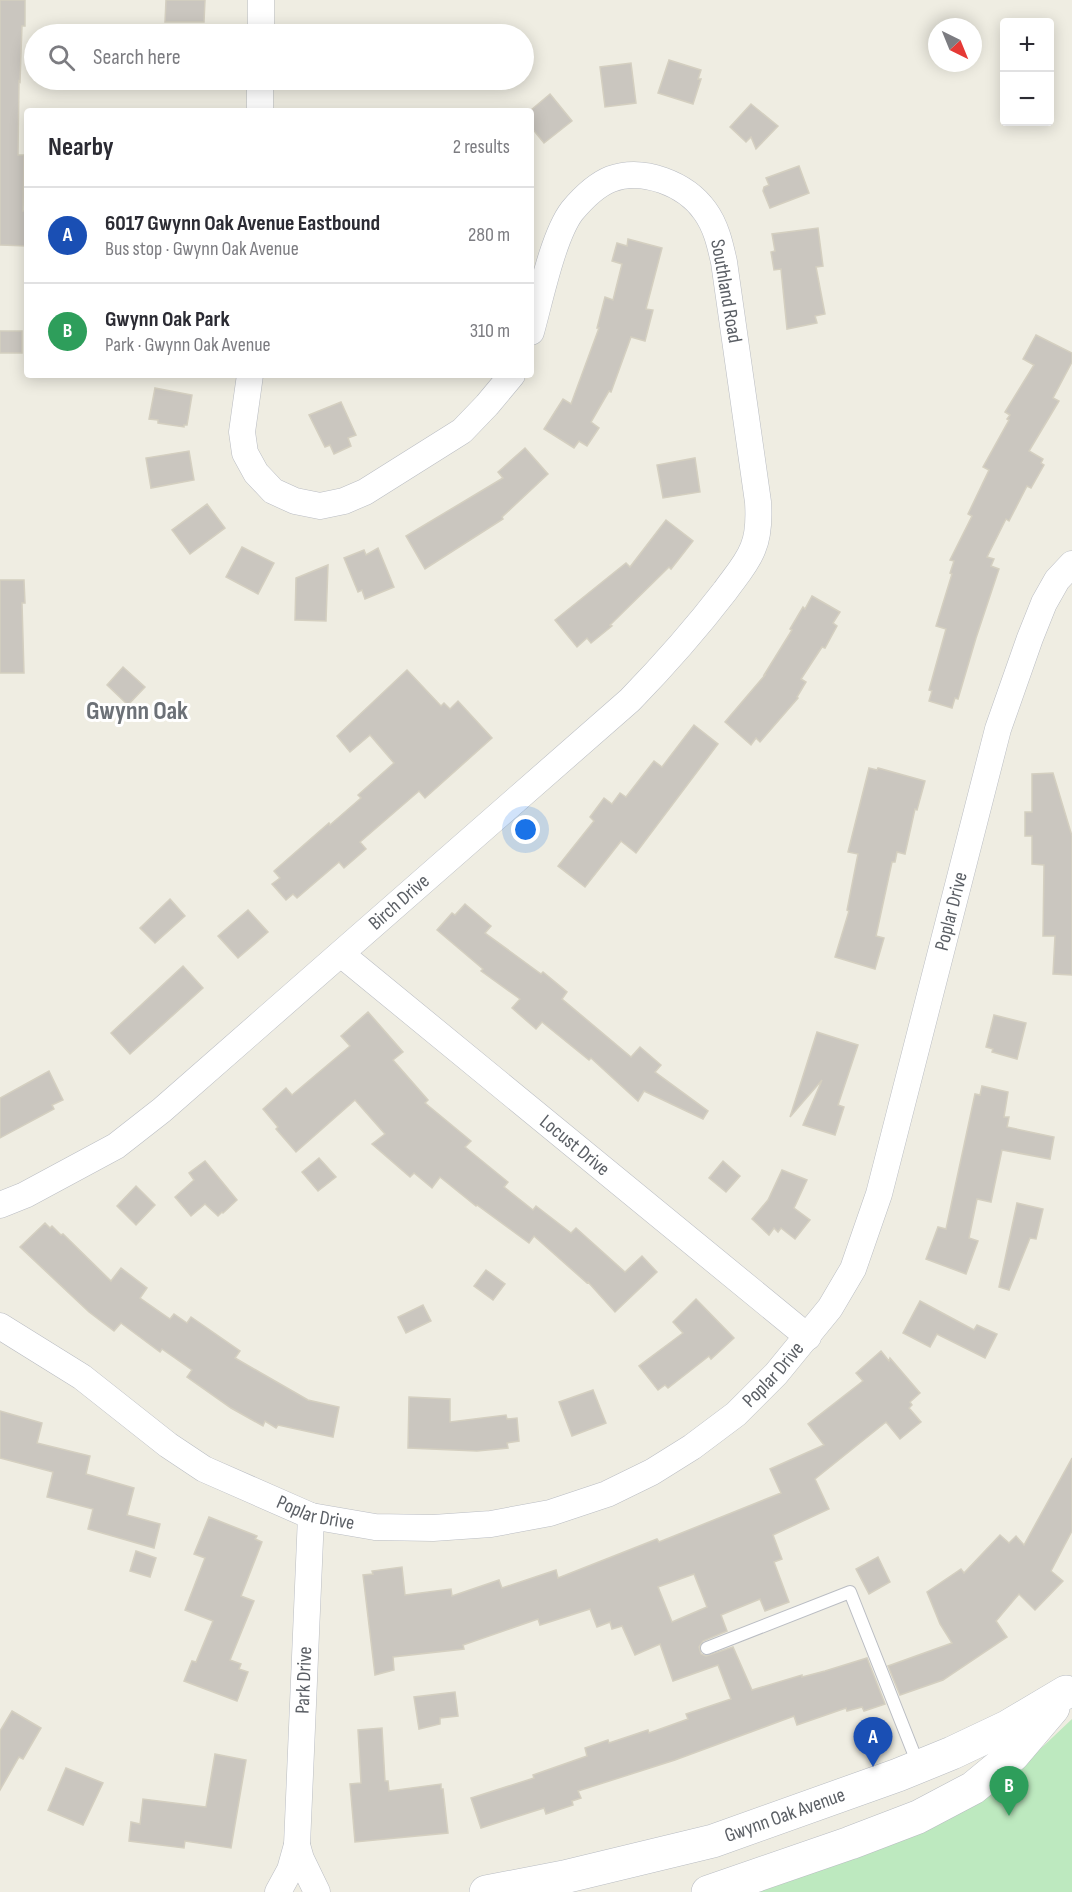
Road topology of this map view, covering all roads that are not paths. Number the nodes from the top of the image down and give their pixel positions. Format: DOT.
graph roads {
  1 [pos="261,0"];
  2 [pos="261,24"];
  3 [pos="260,90"];
  4 [pos="260,108"];
  5 [pos="534,322"];
  6 [pos="250,378"];
  7 [pos="510,378"];
  8 [pos="753,548"];
  9 [pos="1072,564"];
  10 [pos="341,954"];
  11 [pos="0,1205"];
  12 [pos="0,1326"];
  13 [pos="808,1337"];
  14 [pos="311,1516"];
  15 [pos="707,1648"];
  16 [pos="1069,1687"];
  17 [pos="918,1765"];
  18 [pos="713,1841"];
  19 [pos="297,1845"];
  20 [pos="719,1890"];
  21 [pos="278,1892"];
  22 [pos="317,1892"];
  23 [pos="486,1892"];
  1 -- 2 [label="street"];
  3 -- 4 [label="street"];
  5 -- 8 [label="street, Southland Road"];
  6 -- 7 [label="street"];
  8 -- 10 [label="street, Birch Drive"];
  9 -- 13 [label="street, Poplar Drive"];
  10 -- 11 [label="street, Birch Drive"];
  10 -- 13 [label="street, Locust Drive"];
  12 -- 14 [label="street, Poplar Drive"];
  13 -- 14 [label="street, Poplar Drive"];
  14 -- 19 [label="street, Park Drive"];
  15 -- 17 [label="lane"];
  16 -- 17 [label="main road, Gwynn Oak Avenue"];
  16 -- 20 [label="main road, Gwynn Oak Avenue"];
  17 -- 18 [label="main road, Gwynn Oak Avenue"];
  18 -- 20 [label="main road"];
  18 -- 23 [label="main road, Gwynn Oak Avenue"];
  19 -- 21 [label="street, Park Drive"];
  19 -- 22 [label="street, Park Drive"];
}
